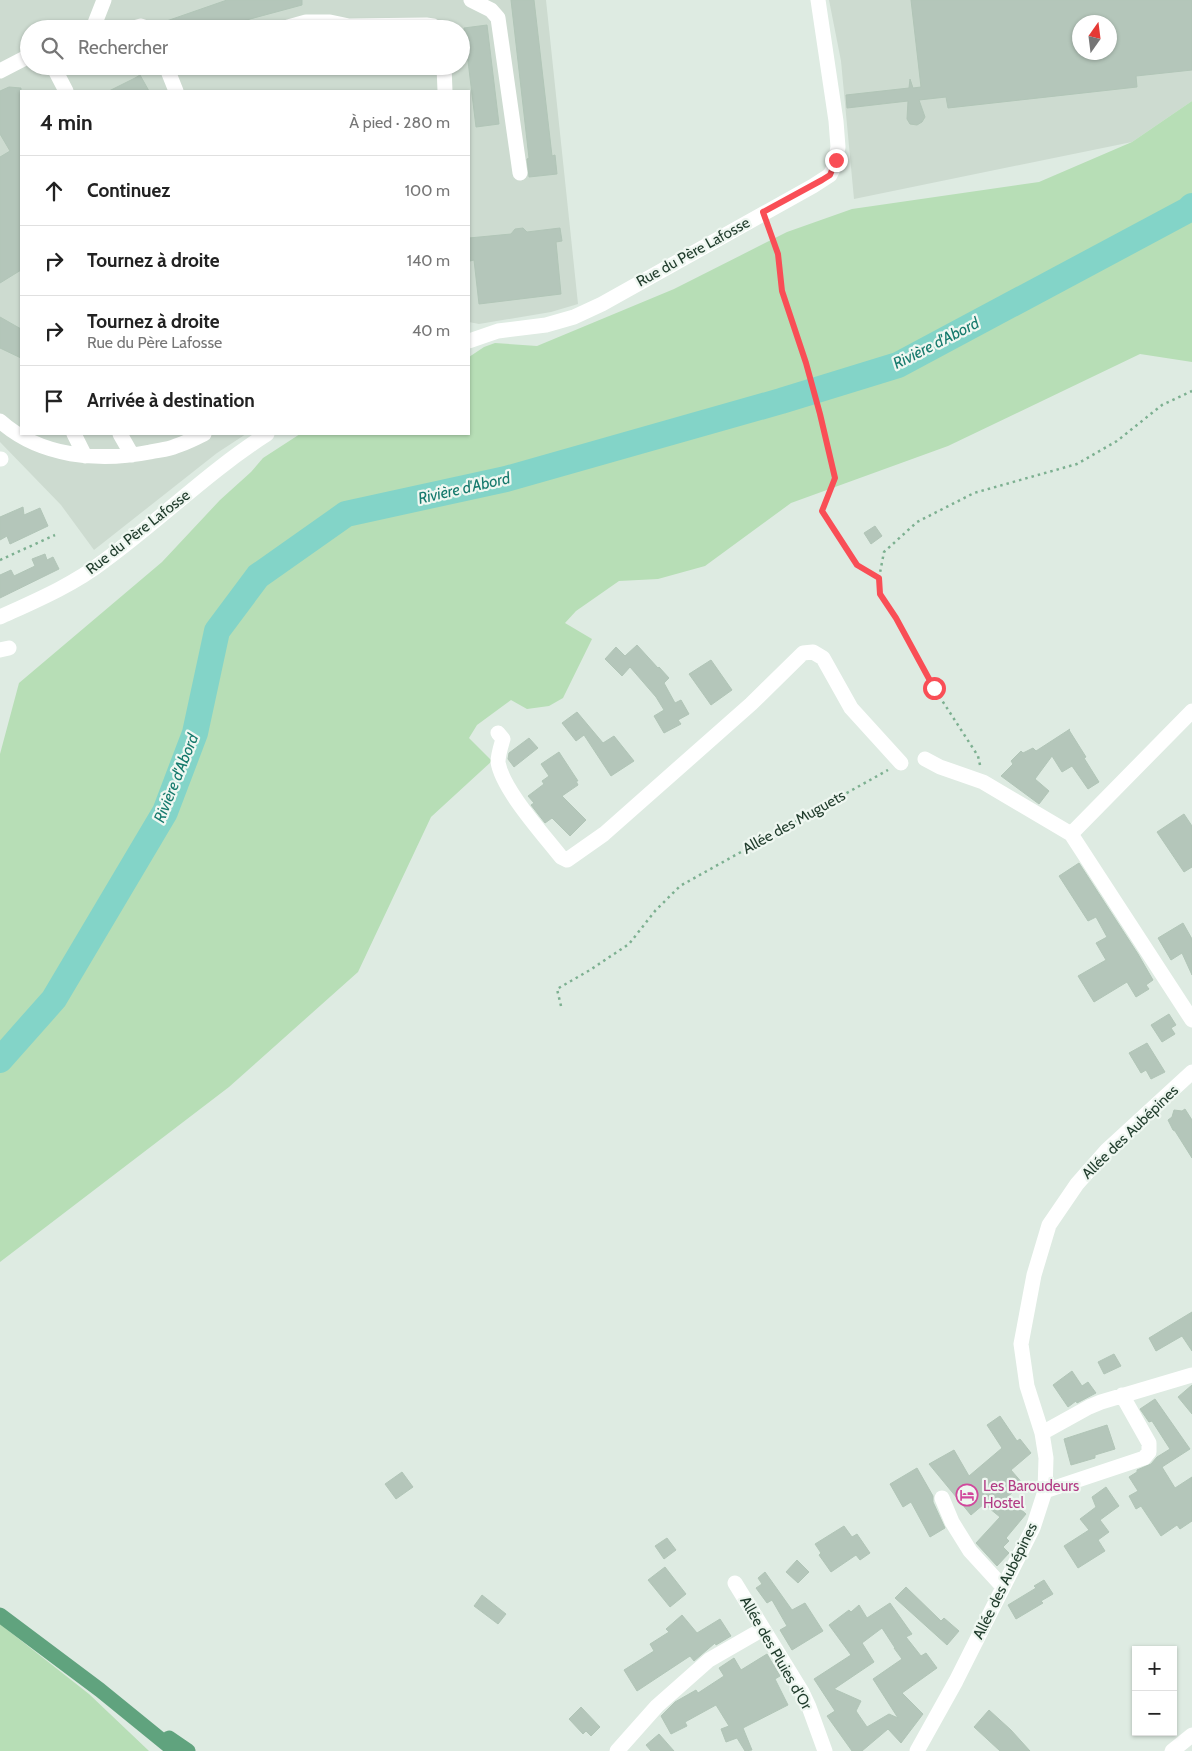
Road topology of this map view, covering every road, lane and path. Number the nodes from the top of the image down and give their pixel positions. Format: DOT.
graph roads {
  1 [pos="104,0"];
  2 [pos="471,0"];
  3 [pos="818,0"];
  4 [pos="96,20"];
  5 [pos="20,61"];
  6 [pos="0,71"];
  7 [pos="58,75"];
  8 [pos="170,75"];
  9 [pos="444,75"];
  10 [pos="65,90"];
  11 [pos="176,90"];
  12 [pos="445,90"];
  13 [pos="520,173"];
  14 [pos="763,212"];
  15 [pos="470,330"];
  16 [pos="498,331"];
  17 [pos="470,341"];
  18 [pos="1192,391"];
  19 [pos="0,421"];
  20 [pos="74,435"];
  21 [pos="121,435"];
  22 [pos="202,435"];
  23 [pos="266,435"];
  24 [pos="132,455"];
  25 [pos="85,456"];
  26 [pos="55,535"];
  27 [pos="0,560"];
  28 [pos="879,578"];
  29 [pos="0,617"];
  30 [pos="1192,711"];
  31 [pos="498,733"];
  32 [pos="925,760"];
  33 [pos="901,763"];
  34 [pos="983,782"];
  35 [pos="1071,834"];
  36 [pos="561,1006"];
  37 [pos="1192,1020"];
  38 [pos="1192,1072"];
  39 [pos="1192,1375"];
  40 [pos="1122,1395"];
  41 [pos="1042,1433"];
  42 [pos="1045,1491"];
  43 [pos="942,1498"];
  44 [pos="735,1583"];
  45 [pos="1003,1587"];
  46 [pos="0,1615"];
  47 [pos="762,1629"];
  48 [pos="100,1690"];
  49 [pos="1192,1735"];
  50 [pos="165,1751"];
  51 [pos="176,1751"];
  52 [pos="188,1751"];
  53 [pos="617,1751"];
  54 [pos="826,1751"];
  55 [pos="917,1751"];
  56 [pos="1172,1751"];
  1 -- 4 [label="street"];
  2 -- 13 [label="street"];
  3 -- 14 [label="street, Rue du Père Lafosse"];
  5 -- 6 [label="street"];
  7 -- 10 [label="street"];
  8 -- 11 [label="street"];
  9 -- 12 [label="street"];
  14 -- 16 [label="street, Rue du Père Lafosse"];
  14 -- 28 [label="path"];
  15 -- 16 [label="street, Rue du Père Lafosse"];
  16 -- 17 [label="street, Rue du Père Lafosse"];
  18 -- 28 [label="path"];
  19 -- 25 [label="street"];
  20 -- 25 [label="street"];
  21 -- 24 [label="street"];
  22 -- 24 [label="street"];
  23 -- 29 [label="street, Rue du Père Lafosse"];
  24 -- 25 [label="street"];
  26 -- 27 [label="path"];
  28 -- 34 [label="path"];
  30 -- 35 [label="street"];
  31 -- 33 [label="street"];
  32 -- 34 [label="street"];
  33 -- 36 [label="path, Allée des Muguets"];
  34 -- 35 [label="street"];
  35 -- 37 [label="street"];
  38 -- 41 [label="street, Allée des Aubépines"];
  39 -- 40 [label="street"];
  40 -- 41 [label="street"];
  40 -- 42 [label="street"];
  41 -- 42 [label="street, Allée des Aubépines"];
  42 -- 45 [label="street, Allée des Aubépines"];
  43 -- 45 [label="street"];
  44 -- 47 [label="street, Allée des Pluies d'Or"];
  45 -- 55 [label="street, Allée des Aubépines"];
  46 -- 48 [label="main road"];
  47 -- 53 [label="street"];
  47 -- 54 [label="street, Allée des Pluies d'Or"];
  48 -- 50 [label="main road"];
  48 -- 51 [label="main road"];
  48 -- 52 [label="main road"];
  49 -- 56 [label="street"];
}
